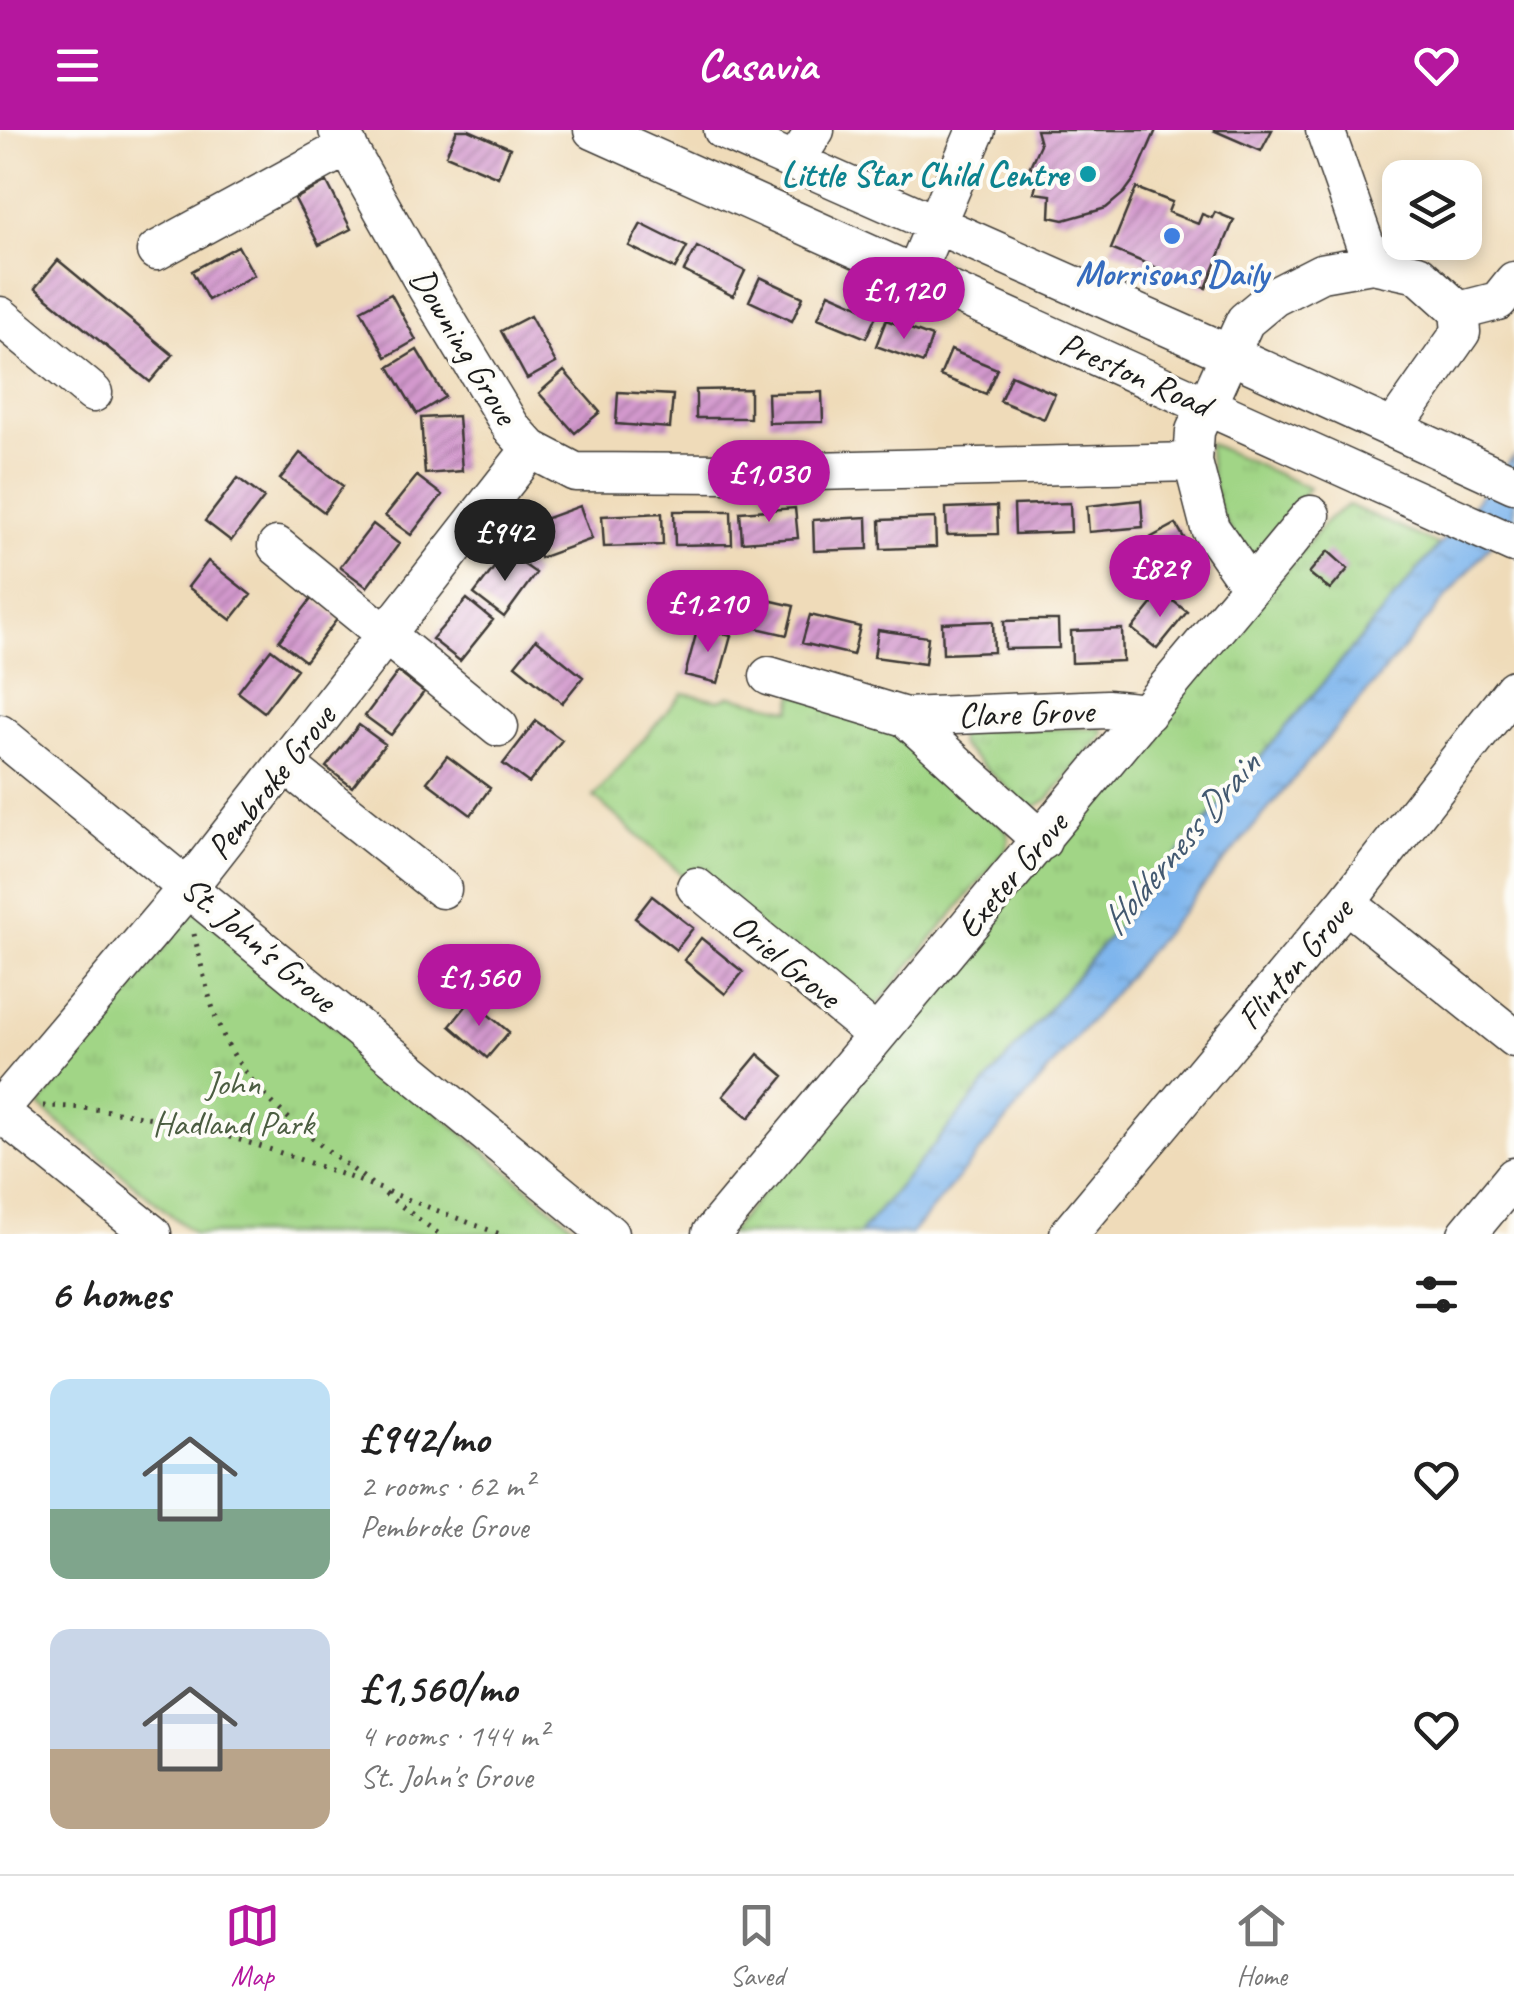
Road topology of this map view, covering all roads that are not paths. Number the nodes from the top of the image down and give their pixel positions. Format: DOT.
graph roads {
  1 [pos="593,130"];
  2 [pos="723,130"];
  3 [pos="976,130"];
  4 [pos="1325,130"];
  5 [pos="343,138"];
  6 [pos="643,140"];
  7 [pos="805,146"];
  8 [pos="936,224"];
  9 [pos="156,251"];
  10 [pos="1372,264"];
  11 [pos="914,276"];
  12 [pos="1514,281"];
  13 [pos="1459,311"];
  14 [pos="0,316"];
  15 [pos="1229,354"];
  16 [pos="93,393"];
  17 [pos="1206,406"];
  18 [pos="1393,429"];
  19 [pos="530,449"];
  20 [pos="1193,462"];
  21 [pos="1514,484"];
  22 [pos="1312,515"];
  23 [pos="1514,544"];
  24 [pos="277,546"];
  25 [pos="1251,587"];
  26 [pos="385,636"];
  27 [pos="769,676"];
  28 [pos="1514,689"];
  29 [pos="1147,713"];
  30 [pos="904,717"];
  31 [pos="499,727"];
  32 [pos="0,734"];
  33 [pos="285,764"];
  34 [pos="1042,841"];
  35 [pos="189,886"];
  36 [pos="696,887"];
  37 [pos="442,888"];
  38 [pos="1346,902"];
  39 [pos="876,1035"];
  40 [pos="1514,1038"];
  41 [pos="0,1111"];
  42 [pos="1514,1177"];
  43 [pos="152,1234"];
  44 [pos="609,1234"];
  45 [pos="710,1234"];
  46 [pos="1069,1234"];
  47 [pos="1468,1234"];
  1 -- 6 [label="street, Preston Road"];
  2 -- 7 [label="street, Preston Road"];
  3 -- 8 [label="street"];
  4 -- 10 [label="street"];
  5 -- 9 [label="street"];
  5 -- 19 [label="street, Downing Grove"];
  6 -- 11 [label="street, Preston Road"];
  7 -- 8 [label="street, Preston Road"];
  8 -- 11 [label="street"];
  8 -- 15 [label="street, Preston Road"];
  10 -- 13 [label="street"];
  10 -- 15 [label="street"];
  11 -- 17 [label="street, Preston Road"];
  12 -- 13 [label="street"];
  13 -- 18 [label="street"];
  14 -- 16 [label="street"];
  15 -- 17 [label="street"];
  15 -- 18 [label="street, Preston Road"];
  17 -- 20 [label="street"];
  17 -- 23 [label="street, Preston Road"];
  18 -- 21 [label="street, Preston Road"];
  19 -- 20 [label="street, Downing Grove"];
  19 -- 26 [label="street, Pembroke Grove"];
  20 -- 25 [label="street"];
  22 -- 25 [label="street, Exeter Grove"];
  24 -- 26 [label="street"];
  25 -- 29 [label="street, Exeter Grove"];
  26 -- 31 [label="street"];
  26 -- 33 [label="street, Pembroke Grove"];
  27 -- 30 [label="street, Clare Grove"];
  28 -- 38 [label="street, Flinton Grove"];
  29 -- 30 [label="street, Clare Grove"];
  29 -- 34 [label="street, Exeter Grove"];
  30 -- 34 [label="street, Clare Grove"];
  32 -- 35 [label="street, St. John's Grove"];
  33 -- 35 [label="street, Pembroke Grove"];
  33 -- 37 [label="street"];
  34 -- 39 [label="street, Exeter Grove"];
  35 -- 41 [label="street, Pembroke Grove"];
  35 -- 44 [label="street, St. John's Grove"];
  36 -- 39 [label="street, Oriel Grove"];
  38 -- 40 [label="street"];
  38 -- 46 [label="street, Flinton Grove"];
  39 -- 45 [label="street, Exeter Grove"];
  41 -- 43 [label="street"];
  42 -- 47 [label="street"];
}
